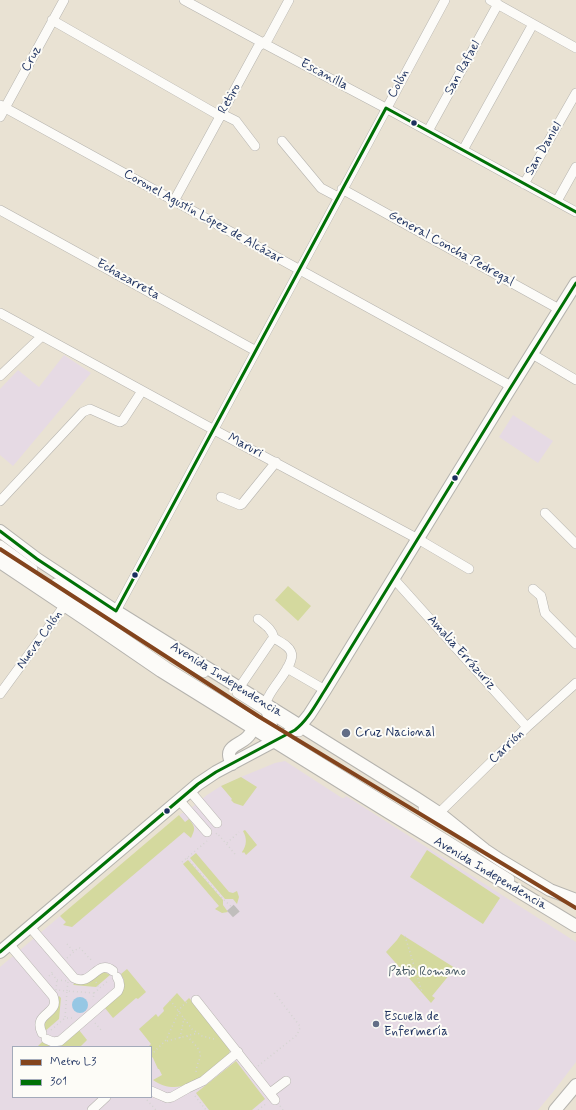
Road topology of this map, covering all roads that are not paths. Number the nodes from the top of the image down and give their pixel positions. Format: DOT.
graph roads {
  1 [pos="64,0"];
  2 [pos="184,0"];
  3 [pos="289,0"];
  4 [pos="445,0"];
  5 [pos="494,2"];
  6 [pos="52,20"];
  7 [pos="533,24"];
  8 [pos="263,43"];
  9 [pos="576,48"];
  10 [pos="576,93"];
  11 [pos="3,106"];
  12 [pos="386,108"];
  13 [pos="221,115"];
  14 [pos="0,117"];
  15 [pos="428,131"];
  16 [pos="282,141"];
  17 [pos="256,146"];
  18 [pos="463,150"];
  19 [pos="576,168"];
  20 [pos="524,184"];
  21 [pos="340,193"];
  22 [pos="174,201"];
  23 [pos="557,201"];
  24 [pos="0,210"];
  25 [pos="576,212"];
  26 [pos="300,270"];
  27 [pos="576,283"];
  28 [pos="559,309"];
  29 [pos="0,313"];
  30 [pos="42,336"];
  31 [pos="256,351"];
  32 [pos="532,354"];
  33 [pos="0,376"];
  34 [pos="576,380"];
  35 [pos="511,386"];
  36 [pos="142,391"];
  37 [pos="214,429"];
  38 [pos="276,462"];
  39 [pos="221,497"];
  40 [pos="0,501"];
  41 [pos="545,513"];
  42 [pos="0,531"];
  43 [pos="418,539"];
  44 [pos="576,544"];
  45 [pos="0,545"];
  46 [pos="0,554"];
  47 [pos="0,562"];
  48 [pos="469,569"];
  49 [pos="394,579"];
  50 [pos="533,589"];
  51 [pos="65,605"];
  52 [pos="111,614"];
  53 [pos="258,619"];
  54 [pos="111,632"];
  55 [pos="274,638"];
  56 [pos="576,644"];
  57 [pos="287,668"];
  58 [pos="576,683"];
  59 [pos="239,688"];
  60 [pos="325,690"];
  61 [pos="0,694"];
  62 [pos="267,709"];
  63 [pos="527,727"];
  64 [pos="253,728"];
  65 [pos="297,728"];
  66 [pos="276,736"];
  67 [pos="232,764"];
  68 [pos="190,791"];
  69 [pos="179,800"];
  70 [pos="439,813"];
  71 [pos="217,823"];
  72 [pos="209,837"];
  73 [pos="576,900"];
  74 [pos="576,906"];
  75 [pos="576,919"];
  76 [pos="576,926"];
  77 [pos="30,927"];
  78 [pos="4,948"];
  79 [pos="193,1000"];
  80 [pos="238,1052"];
  81 [pos="286,1081"];
  82 [pos="576,1085"];
  83 [pos="152,1091"];
  84 [pos="105,1098"];
  85 [pos="92,1110"];
  86 [pos="555,1110"];
  1 -- 6 [label="street, Cruz"];
  2 -- 8 [label="street, Escanilla"];
  3 -- 8 [label="street, Retiro"];
  4 -- 12 [label="street, Colón"];
  5 -- 7 [label="street"];
  5 -- 15 [label="street, San Rafael"];
  6 -- 11 [label="street, Cruz"];
  6 -- 13 [label="street"];
  7 -- 9 [label="street"];
  7 -- 18 [label="street"];
  8 -- 12 [label="street, Escanilla"];
  8 -- 13 [label="street, Retiro"];
  10 -- 20 [label="street, San Daniel"];
  11 -- 14 [label="street, Cruz"];
  11 -- 22 [label="street, Coronel Agustín López de Alcázar"];
  12 -- 15 [label="street, Escanilla"];
  12 -- 21 [label="street, Colón"];
  13 -- 17 [label="street"];
  13 -- 22 [label="street, Retiro"];
  15 -- 18 [label="street, Escanilla"];
  16 -- 21 [label="street, General Concha Pedregal"];
  18 -- 20 [label="street, Escanilla"];
  19 -- 23 [label="street"];
  20 -- 23 [label="street, Escanilla"];
  21 -- 26 [label="street, Colón"];
  21 -- 28 [label="street, General Concha Pedregal"];
  22 -- 26 [label="street, Coronel Agustín López de Alcázar"];
  23 -- 25 [label="street, Escanilla"];
  24 -- 31 [label="street, Echazarreta"];
  26 -- 31 [label="street, Colón"];
  26 -- 35 [label="street, Coronel Agustín López de Alcázar"];
  27 -- 28 [label="main road"];
  28 -- 32 [label="main road"];
  29 -- 30 [label="street, Maruri"];
  30 -- 33 [label="street"];
  30 -- 36 [label="street, Maruri"];
  31 -- 37 [label="street, Colón"];
  32 -- 34 [label="street"];
  32 -- 35 [label="main road"];
  35 -- 43 [label="main road"];
  36 -- 37 [label="street, Maruri"];
  36 -- 40 [label="street"];
  37 -- 38 [label="street, Maruri"];
  37 -- 52 [label="street, Colón"];
  38 -- 39 [label="street"];
  38 -- 43 [label="street, Maruri"];
  41 -- 44 [label="street"];
  42 -- 52 [label="main road, Avenida Independencia"];
  43 -- 48 [label="street, Maruri"];
  43 -- 49 [label="main road"];
  45 -- 52 [label="street"];
  46 -- 54 [label="street"];
  47 -- 51 [label="main road, Avenida Independencia"];
  49 -- 60 [label="main road"];
  49 -- 63 [label="street, Amalia Errázuriz"];
  50 -- 56 [label="street"];
  51 -- 54 [label="main road, Avenida Independencia"];
  51 -- 61 [label="street, Nueva Colón"];
  52 -- 54 [label="street, Colón"];
  52 -- 59 [label="main road, Avenida Independencia"];
  52 -- 62 [label="street"];
  53 -- 55 [label="street"];
  54 -- 64 [label="main road, Avenida Independencia"];
  54 -- 66 [label="street"];
  55 -- 57 [label="street"];
  55 -- 59 [label="street"];
  57 -- 60 [label="street"];
  57 -- 62 [label="street"];
  58 -- 63 [label="street, Carrión"];
  59 -- 62 [label="main road, Avenida Independencia"];
  60 -- 65 [label="main road"];
  62 -- 65 [label="main road, Avenida Independencia"];
  62 -- 66 [label="main road"];
  63 -- 70 [label="street, Carrión"];
  64 -- 66 [label="main road, Avenida Independencia"];
  64 -- 67 [label="main road"];
  65 -- 66 [label="main road"];
  65 -- 70 [label="main road, Avenida Independencia"];
  65 -- 74 [label="street"];
  66 -- 67 [label="main road"];
  66 -- 75 [label="street"];
  66 -- 76 [label="main road, Avenida Independencia"];
  67 -- 68 [label="main road"];
  68 -- 69 [label="main road"];
  68 -- 71 [label="street"];
  69 -- 72 [label="street"];
  69 -- 77 [label="main road"];
  70 -- 73 [label="main road, Avenida Independencia"];
  77 -- 78 [label="main road"];
  77 -- 78 [label="street"];
  79 -- 80 [label="street"];
  80 -- 81 [label="street"];
  80 -- 83 [label="street"];
  82 -- 86 [label="main road"];
  84 -- 85 [label="street"];
}
